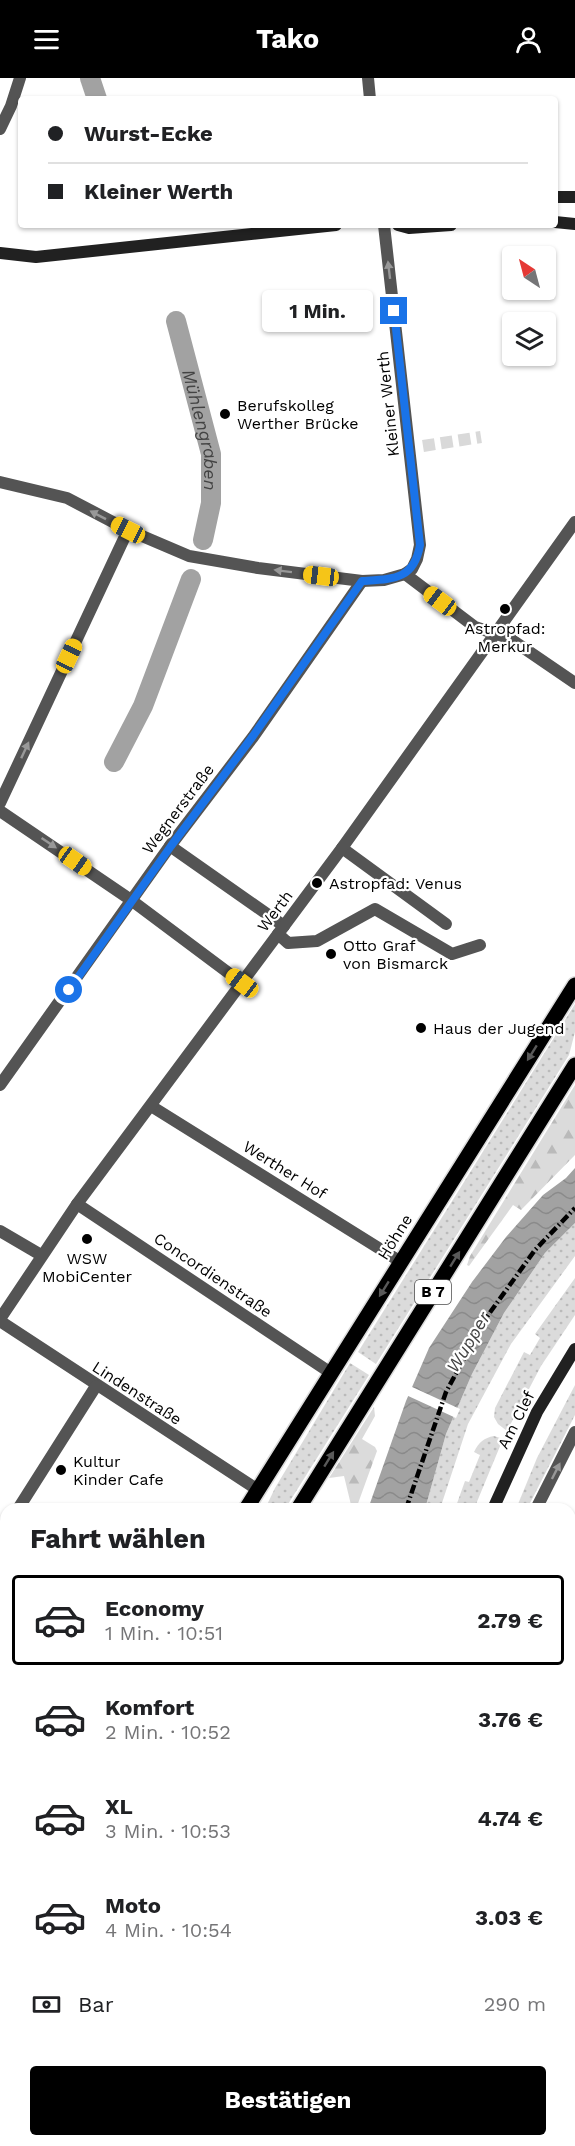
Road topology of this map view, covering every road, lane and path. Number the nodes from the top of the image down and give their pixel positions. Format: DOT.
graph roads {
  1 [pos="20,78"];
  2 [pos="368,78"];
  3 [pos="370,96"];
  4 [pos="0,129"];
  5 [pos="575,197"];
  6 [pos="558,198"];
  7 [pos="558,222"];
  8 [pos="575,224"];
  9 [pos="308,228"];
  10 [pos="384,228"];
  11 [pos="0,253"];
  12 [pos="423,446"];
  13 [pos="410,448"];
  14 [pos="0,482"];
  15 [pos="575,522"];
  16 [pos="128,530"];
  17 [pos="405,574"];
  18 [pos="362,581"];
  19 [pos="497,633"];
  20 [pos="575,683"];
  21 [pos="0,803"];
  22 [pos="0,811"];
  23 [pos="171,846"];
  24 [pos="342,848"];
  25 [pos="132,900"];
  26 [pos="446,924"];
  27 [pos="281,930"];
  28 [pos="480,945"];
  29 [pos="242,983"];
  30 [pos="572,993"];
  31 [pos="575,1065"];
  32 [pos="0,1085"];
  33 [pos="151,1106"];
  34 [pos="77,1204"];
  35 [pos="0,1231"];
  36 [pos="41,1256"];
  37 [pos="401,1262"];
  38 [pos="0,1320"];
  39 [pos="575,1349"];
  40 [pos="331,1373"];
  41 [pos="96,1386"];
  42 [pos="575,1432"];
  43 [pos="258,1490"];
  44 [pos="22,1503"];
  45 [pos="250,1503"];
  46 [pos="302,1503"];
  47 [pos="496,1503"];
  48 [pos="539,1503"];
  1 -- 4 [label="street"];
  2 -- 3 [label="street"];
  5 -- 6 [label="main road"];
  7 -- 8 [label="main road"];
  9 -- 11 [label="main road"];
  13 -- 10 [label="street, Kleiner Werth, one-way"];
  12 -- 13 [label="street"];
  13 -- 17 [label="street, Kleiner Werth"];
  16 -- 14 [label="street, one-way"];
  15 -- 19 [label="street, Werth"];
  18 -- 16 [label="street, one-way"];
  21 -- 16 [label="street, one-way"];
  17 -- 18 [label="street"];
  17 -- 19 [label="street"];
  18 -- 23 [label="street, Wegnerstraße"];
  19 -- 20 [label="street"];
  19 -- 24 [label="street, Werth"];
  22 -- 25 [label="street, one-way"];
  23 -- 25 [label="street, Wegnerstraße"];
  23 -- 27 [label="street"];
  24 -- 26 [label="street"];
  24 -- 27 [label="street, Werth"];
  25 -- 29 [label="street"];
  25 -- 32 [label="street, Wegnerstraße"];
  27 -- 28 [label="street"];
  27 -- 29 [label="street, Werth"];
  29 -- 33 [label="street, Werth"];
  30 -- 37 [label="main road, Höhne / B 7, one-way"];
  46 -- 31 [label="main road, B 7, one-way"];
  33 -- 34 [label="street, Werth"];
  33 -- 37 [label="street, Werther Hof"];
  34 -- 36 [label="street, Werth"];
  34 -- 40 [label="street, Concordienstraße"];
  35 -- 36 [label="street"];
  36 -- 38 [label="street, Werth"];
  37 -- 40 [label="main road, Höhne / B 7, one-way"];
  38 -- 41 [label="street, Lindenstraße"];
  39 -- 47 [label="main road, Am Clef"];
  40 -- 43 [label="main road, Höhne / B 7"];
  41 -- 43 [label="street, Lindenstraße"];
  41 -- 44 [label="street"];
  48 -- 42 [label="street, one-way"];
  43 -- 45 [label="main road, Höhne / B 7"];
}
